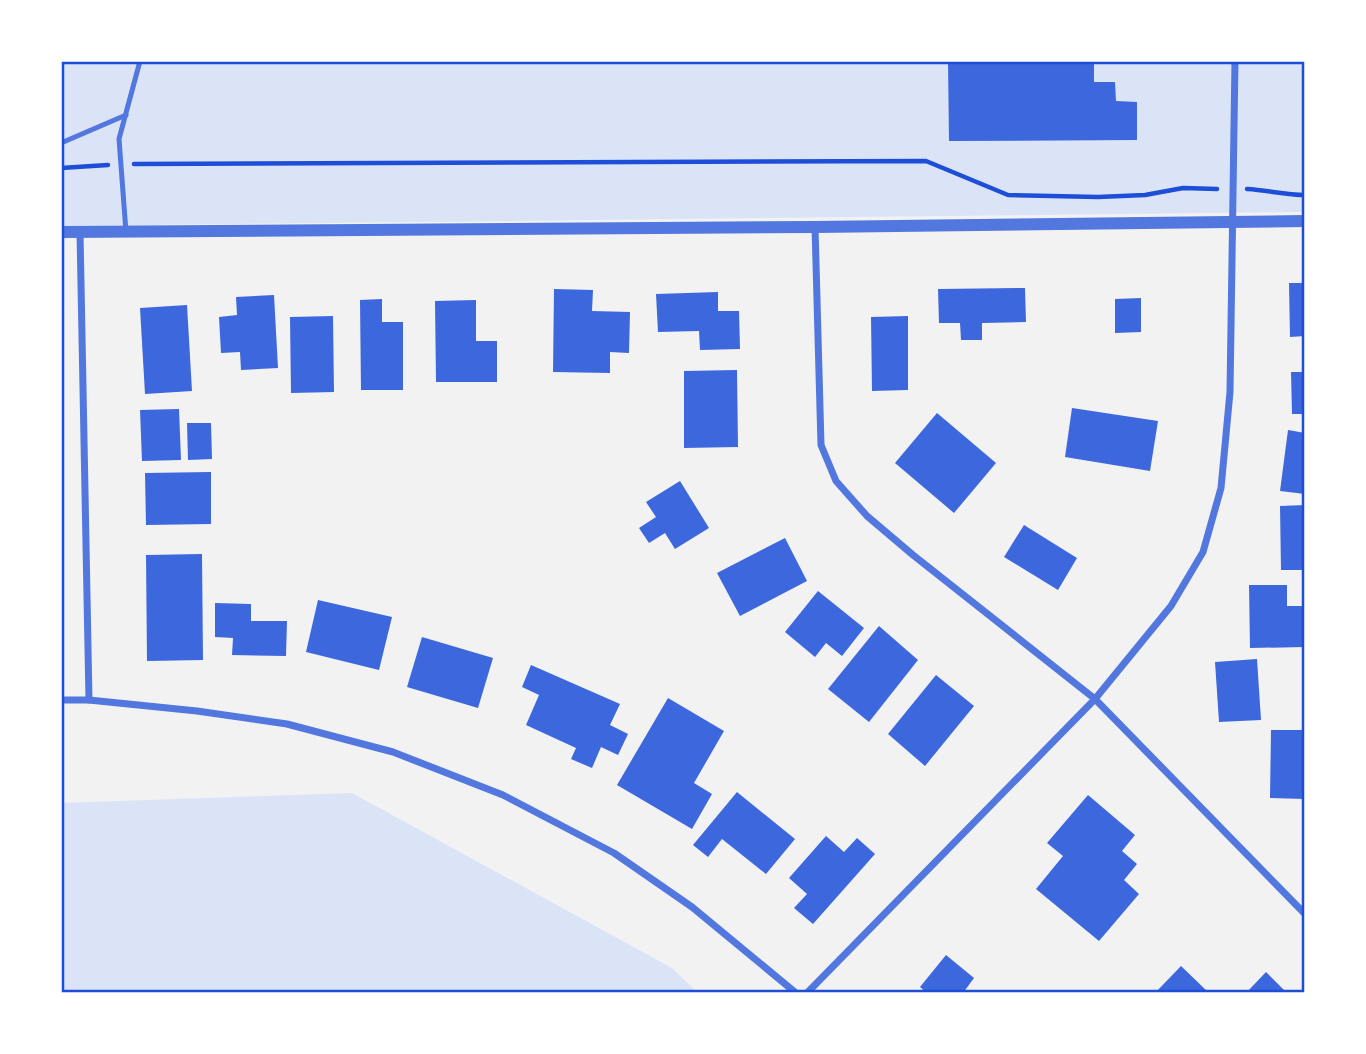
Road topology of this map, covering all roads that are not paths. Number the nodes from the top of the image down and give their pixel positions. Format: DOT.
graph roads {
  1 [pos="140,61"];
  2 [pos="1234,61"];
  3 [pos="126,115"];
  4 [pos="61,143"];
  5 [pos="1305,221"];
  6 [pos="1233,223"];
  7 [pos="814,227"];
  8 [pos="61,232"];
  9 [pos="80,232"];
  10 [pos="126,232"];
  11 [pos="1095,699"];
  12 [pos="61,700"];
  13 [pos="89,700"];
  14 [pos="1305,914"];
  15 [pos="796,993"];
  16 [pos="807,993"];
  1 -- 3 [label="lane"];
  2 -- 6 [label="street"];
  3 -- 4 [label="lane"];
  3 -- 10 [label="lane"];
  5 -- 6 [label="street"];
  6 -- 7 [label="street"];
  6 -- 11 [label="street"];
  7 -- 10 [label="street"];
  7 -- 11 [label="street"];
  8 -- 9 [label="street"];
  9 -- 10 [label="street"];
  9 -- 13 [label="street"];
  11 -- 14 [label="street"];
  11 -- 16 [label="street"];
  12 -- 13 [label="street"];
  13 -- 15 [label="street"];
}
